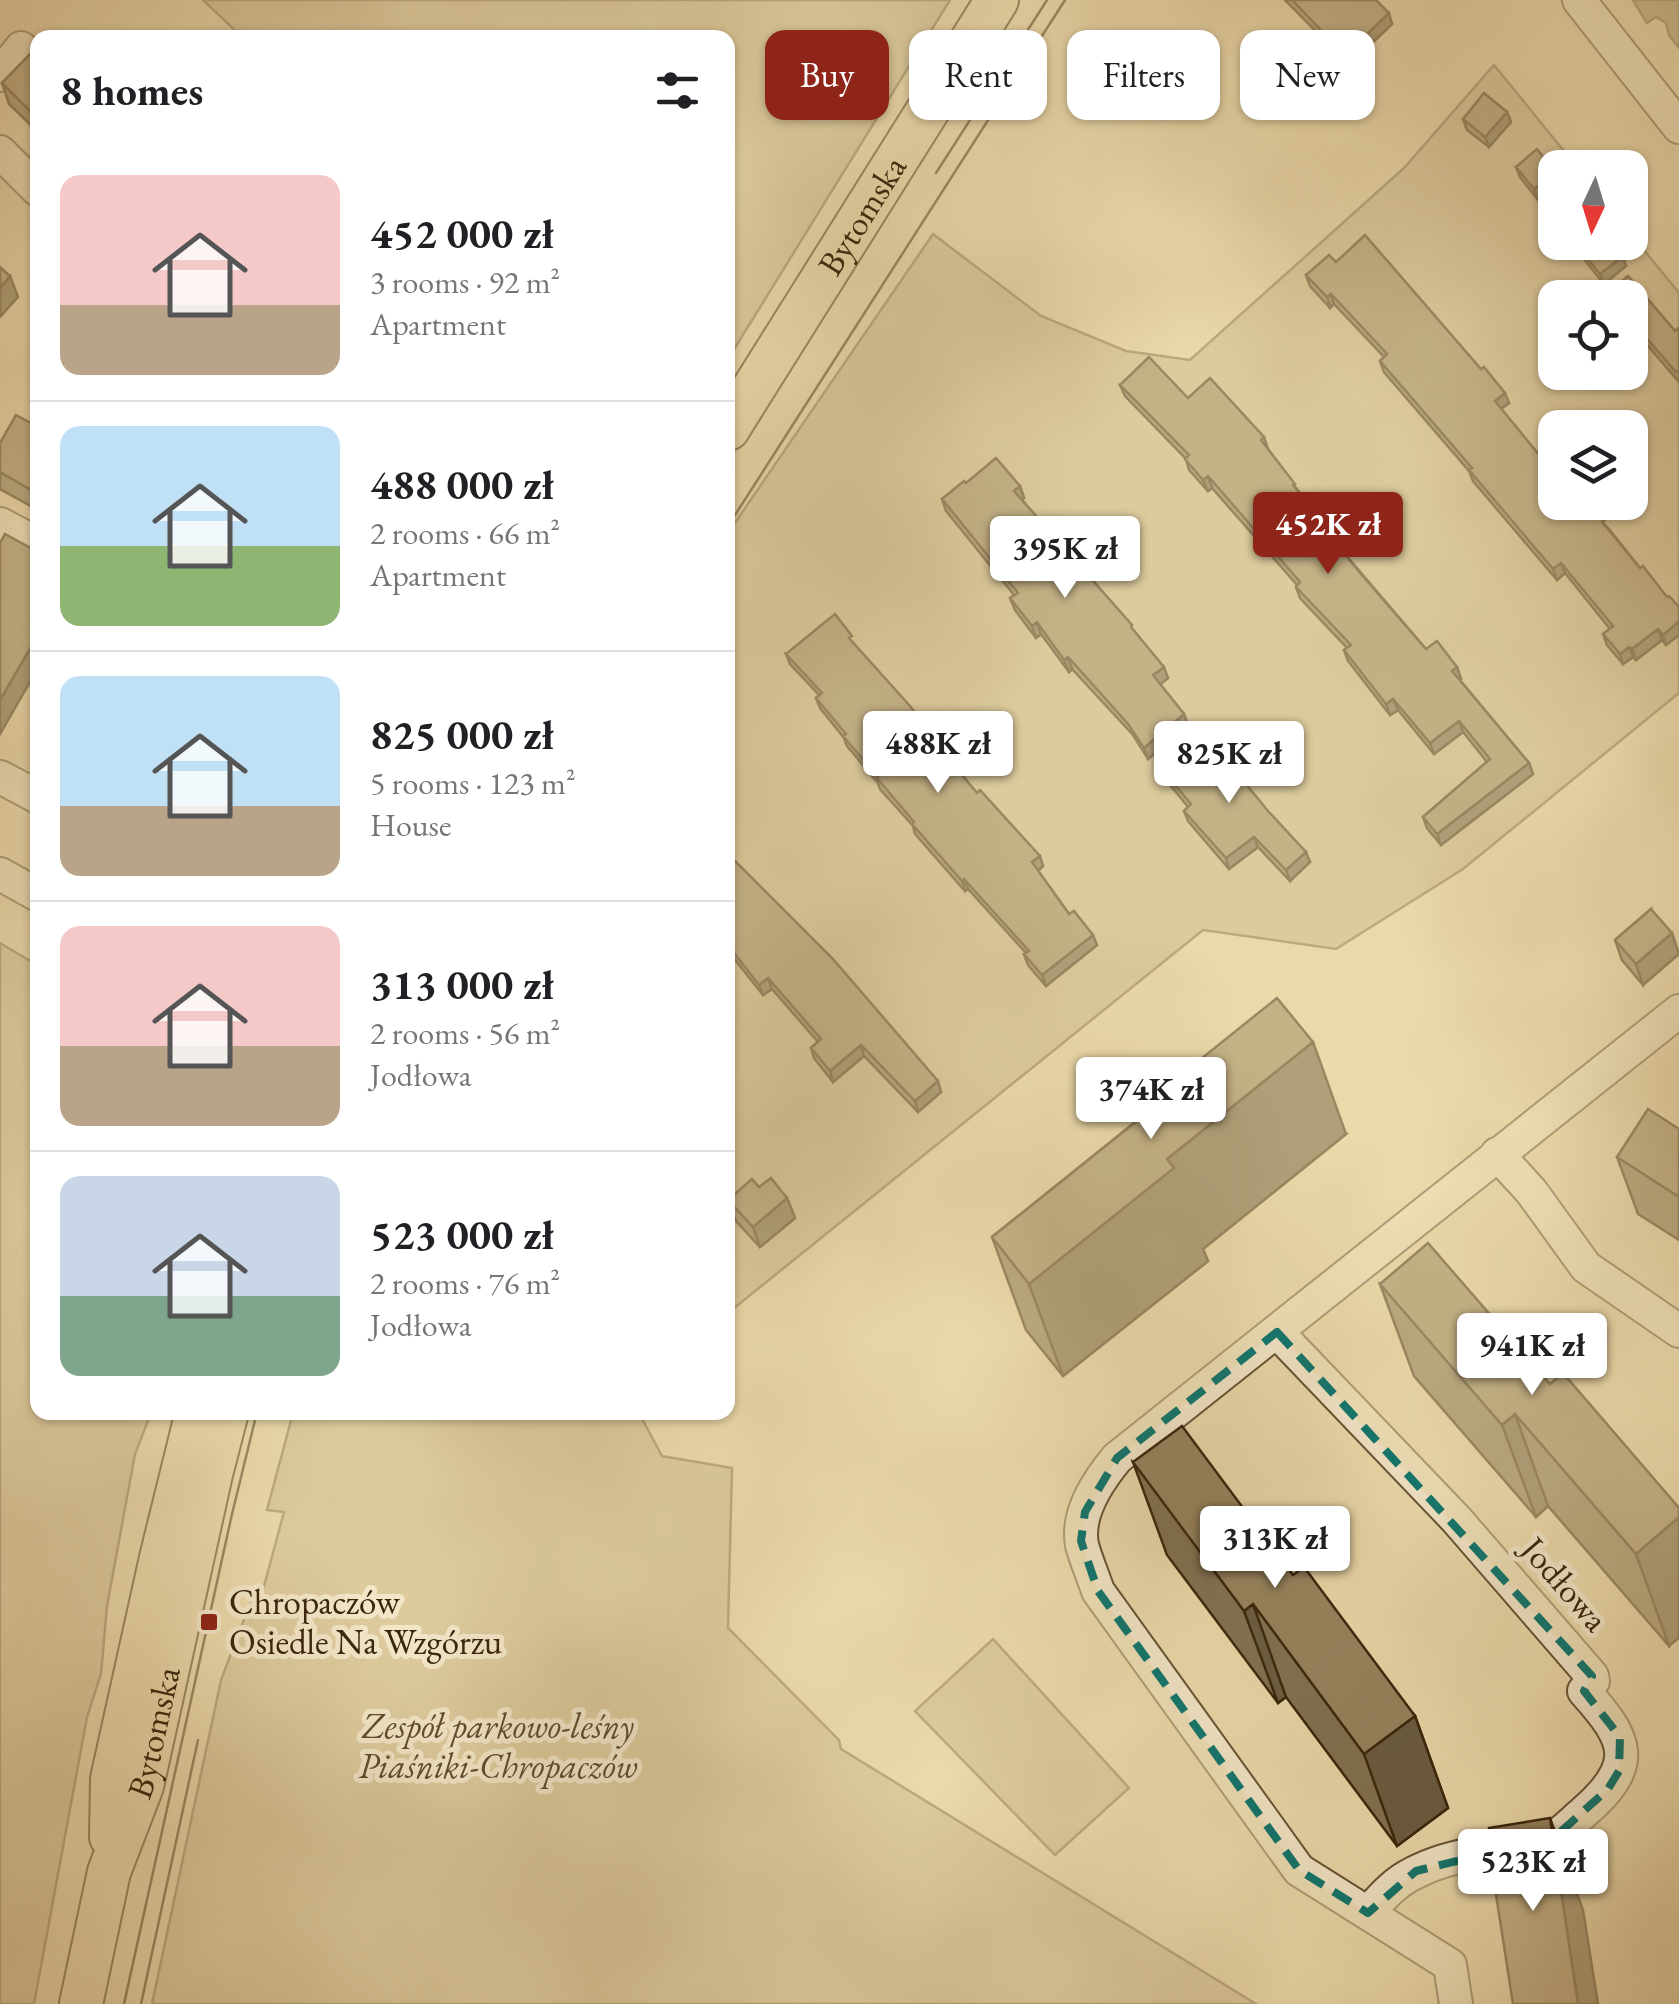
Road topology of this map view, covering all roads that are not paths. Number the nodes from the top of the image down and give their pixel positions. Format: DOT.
graph roads {
  1 [pos="997,0"];
  2 [pos="1579,0"];
  3 [pos="22,48"];
  4 [pos="0,75"];
  5 [pos="1679,128"];
  6 [pos="0,152"];
  7 [pos="30,182"];
  8 [pos="735,418"];
  9 [pos="0,524"];
  10 [pos="30,540"];
  11 [pos="0,776"];
  12 [pos="30,793"];
  13 [pos="0,874"];
  14 [pos="30,891"];
  15 [pos="1679,1011"];
  16 [pos="1497,1154"];
  17 [pos="1277,1332"];
  18 [pos="1679,1332"];
  19 [pos="195,1420"];
  20 [pos="225,1420"];
  21 [pos="110,1872"];
  22 [pos="1368,1913"];
  23 [pos="81,2004"];
  24 [pos="1456,2004"];
  1 -- 8 [label="main road, Bytomska"];
  2 -- 5 [label="street"];
  3 -- 4 [label="street"];
  6 -- 7 [label="street"];
  9 -- 10 [label="street"];
  11 -- 12 [label="street"];
  13 -- 14 [label="street"];
  15 -- 16 [label="street"];
  16 -- 17 [label="street"];
  16 -- 18 [label="street"];
  17 -- 22 [label="street"];
  17 -- 22 [label="street, Jodłowa"];
  19 -- 21 [label="main road, Bytomska"];
  20 -- 21 [label="main road, Bytomska"];
  21 -- 23 [label="main road, Bytomska"];
  22 -- 24 [label="street"];
}
